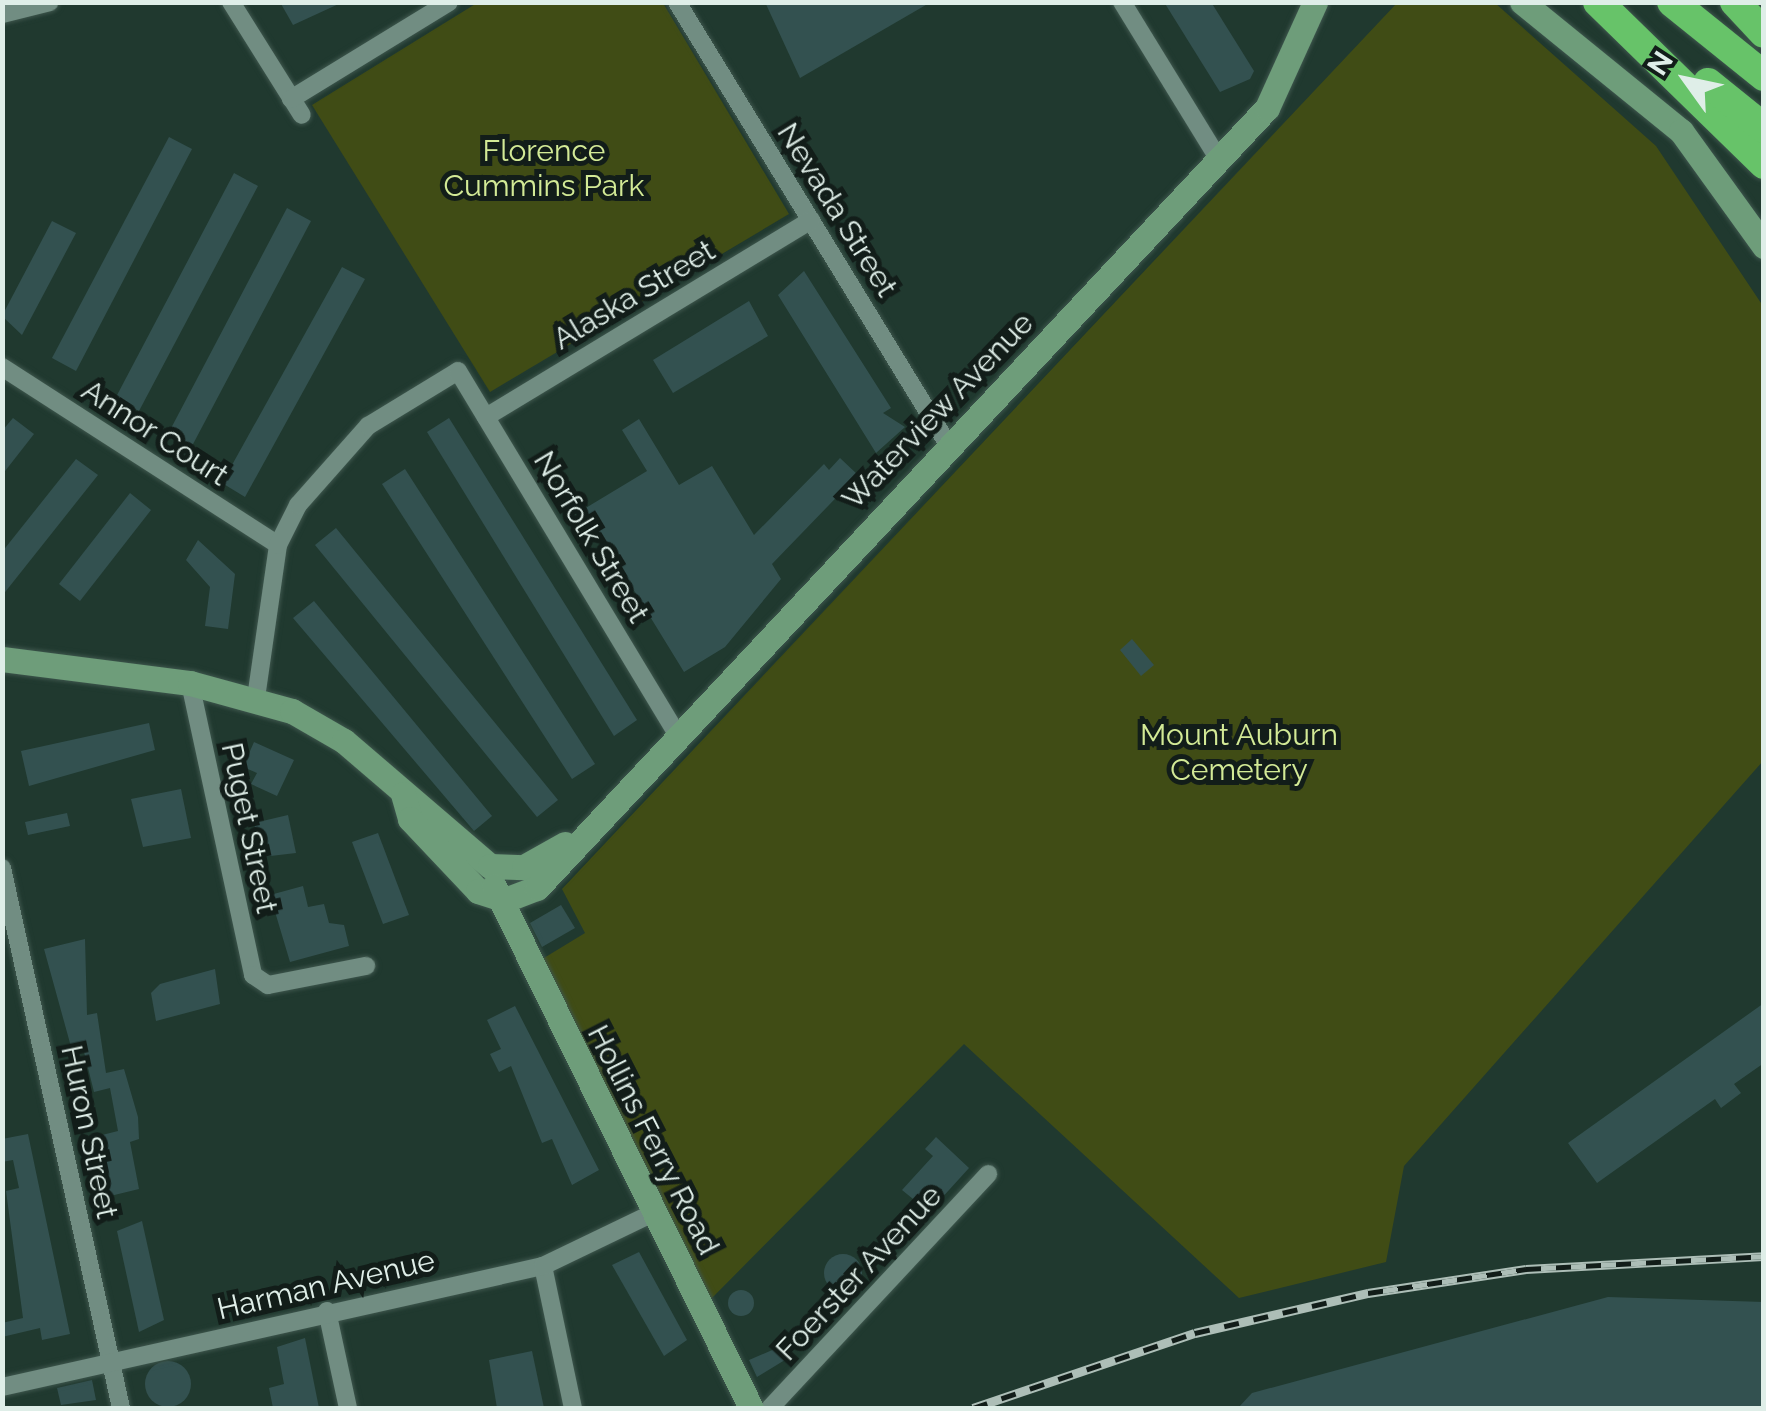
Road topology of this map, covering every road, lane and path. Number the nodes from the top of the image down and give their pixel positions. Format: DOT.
graph roads {
  1 [pos="50,2"];
  2 [pos="230,2"];
  3 [pos="449,2"];
  4 [pos="677,2"];
  5 [pos="1122,2"];
  6 [pos="1522,2"];
  7 [pos="1598,2"];
  8 [pos="1608,2"];
  9 [pos="1672,2"];
  10 [pos="1735,2"];
  11 [pos="1312,5"];
  12 [pos="2,14"];
  13 [pos="1764,33"];
  14 [pos="1764,76"];
  15 [pos="1764,128"];
  16 [pos="1220,161"];
  17 [pos="1764,164"];
  18 [pos="811,220"];
  19 [pos="1764,246"];
  20 [pos="2,367"];
  21 [pos="486,416"];
  22 [pos="950,446"];
  23 [pos="278,545"];
  24 [pos="2,659"];
  25 [pos="190,683"];
  26 [pos="256,698"];
  27 [pos="676,731"];
  28 [pos="403,794"];
  29 [pos="578,834"];
  30 [pos="490,865"];
  31 [pos="2,868"];
  32 [pos="499,900"];
  33 [pos="366,966"];
  34 [pos="988,1174"];
  35 [pos="653,1214"];
  36 [pos="543,1266"];
  37 [pos="328,1312"];
  38 [pos="111,1362"];
  39 [pos="2,1386"];
  40 [pos="121,1408"];
  41 [pos="348,1408"];
  42 [pos="574,1408"];
  43 [pos="751,1408"];
  44 [pos="770,1408"];
  1 -- 12 [label="street"];
  2 -- 3 [label="street"];
  4 -- 18 [label="street, Nevada Street"];
  5 -- 16 [label="street"];
  6 -- 19 [label="street"];
  7 -- 17 [label="highway"];
  8 -- 15 [label="highway"];
  9 -- 14 [label="highway"];
  10 -- 13 [label="highway"];
  11 -- 16 [label="street, Waterview Avenue"];
  16 -- 22 [label="street, Waterview Avenue"];
  18 -- 21 [label="street, Alaska Street"];
  18 -- 22 [label="street, Nevada Street"];
  20 -- 23 [label="street, Annor Court"];
  21 -- 23 [label="street, Norfolk Street"];
  21 -- 27 [label="street, Norfolk Street"];
  22 -- 27 [label="street, Waterview Avenue"];
  23 -- 26 [label="street"];
  24 -- 25 [label="street, Hollins Ferry Road"];
  25 -- 26 [label="street, Hollins Ferry Road"];
  25 -- 33 [label="street, Puget Street"];
  26 -- 28 [label="street, Hollins Ferry Road"];
  27 -- 29 [label="street, Waterview Avenue"];
  28 -- 30 [label="street, Hollins Ferry Road"];
  28 -- 32 [label="street, Hollins Ferry Road"];
  29 -- 30 [label="street, Waterview Avenue"];
  29 -- 32 [label="street, Waterview Avenue"];
  30 -- 32 [label="street, Hollins Ferry Road"];
  31 -- 38 [label="street, Huron Street"];
  32 -- 35 [label="street, Hollins Ferry Road"];
  34 -- 44 [label="street, Foerster Avenue"];
  35 -- 36 [label="street, Harman Avenue"];
  35 -- 43 [label="street, Hollins Ferry Road"];
  36 -- 37 [label="street, Harman Avenue"];
  36 -- 42 [label="street"];
  37 -- 38 [label="street, Harman Avenue"];
  37 -- 41 [label="street"];
  38 -- 39 [label="street, Harman Avenue"];
  38 -- 40 [label="street, Huron Street"];
}
